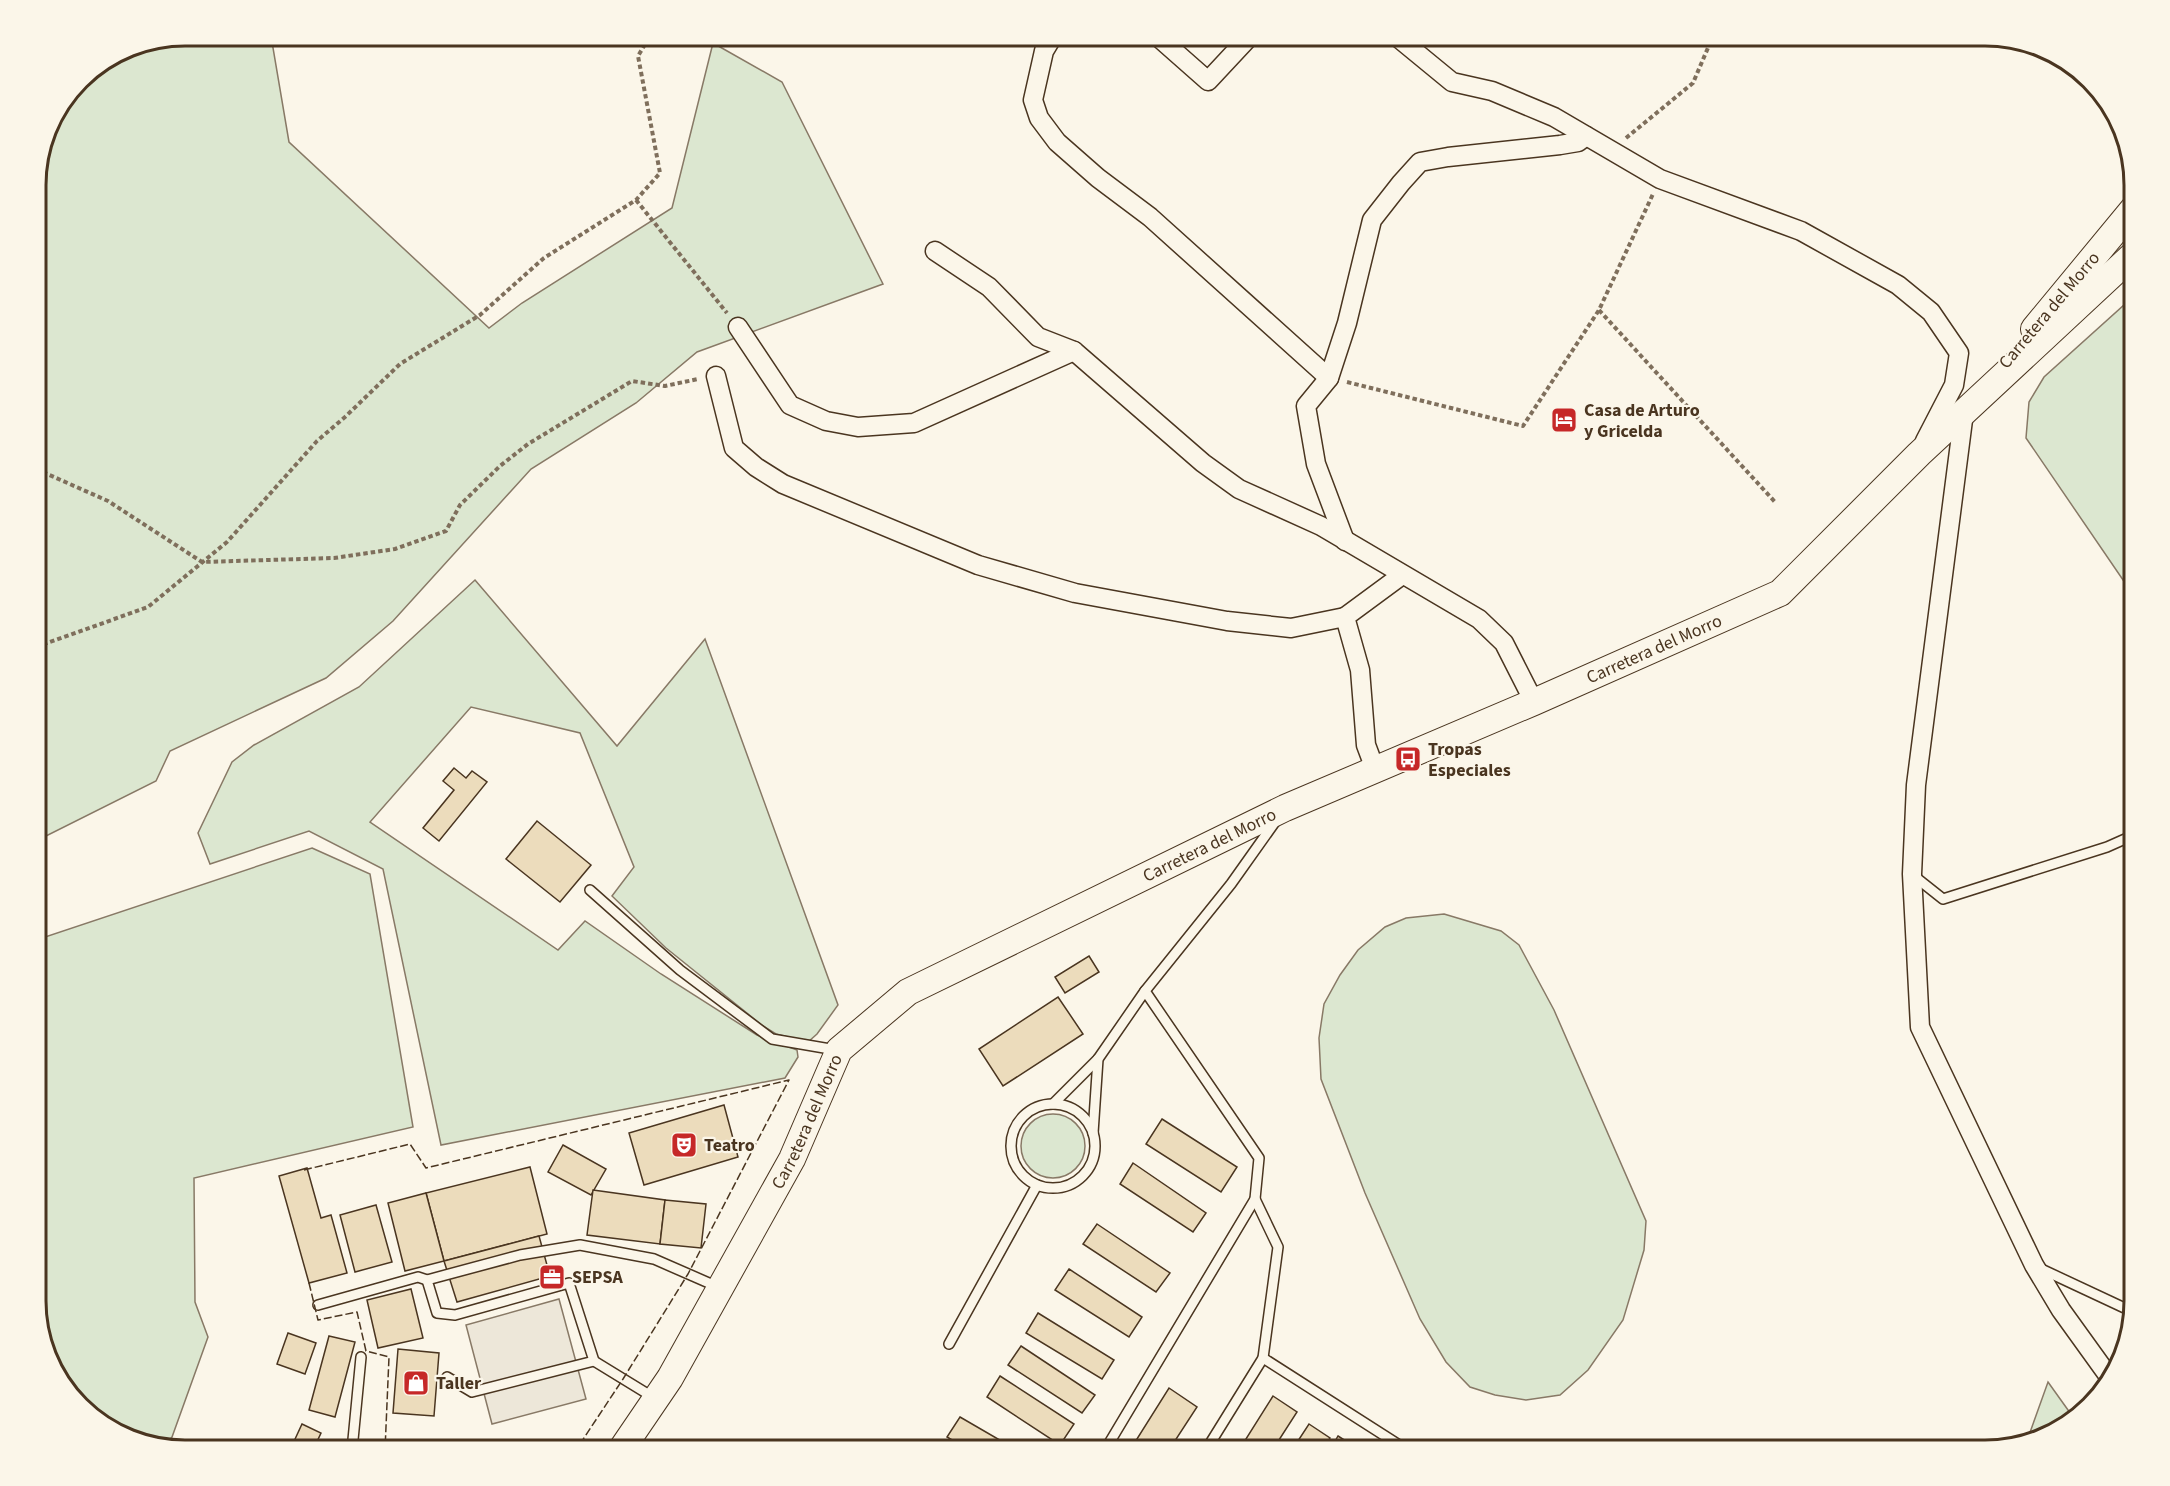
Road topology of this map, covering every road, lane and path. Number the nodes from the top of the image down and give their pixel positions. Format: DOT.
graph roads {
  1 [pos="1169,46"];
  2 [pos="1241,46"];
  3 [pos="1409,46"];
  4 [pos="1709,46"];
  5 [pos="644,47"];
  6 [pos="1047,47"];
  7 [pos="1586,136"];
  8 [pos="1610,150"];
  9 [pos="1660,179"];
  10 [pos="636,200"];
  11 [pos="2124,220"];
  12 [pos="935,251"];
  13 [pos="2124,263"];
  14 [pos="1599,310"];
  15 [pos="738,327"];
  16 [pos="1074,351"];
  17 [pos="716,376"];
  18 [pos="1329,378"];
  19 [pos="1964,412"];
  20 [pos="1919,454"];
  21 [pos="47,474"];
  22 [pos="1775,502"];
  23 [pos="1345,541"];
  24 [pos="202,562"];
  25 [pos="1402,575"];
  26 [pos="1345,617"];
  27 [pos="47,643"];
  28 [pos="1533,702"];
  29 [pos="1375,769"];
  30 [pos="1285,808"];
  31 [pos="2124,839"];
  32 [pos="1912,874"];
  33 [pos="590,890"];
  34 [pos="1145,991"];
  35 [pos="838,1050"];
  36 [pos="1098,1059"];
  37 [pos="1053,1104"];
  38 [pos="1093,1134"];
  39 [pos="1037,1185"];
  40 [pos="1255,1198"];
  41 [pos="2034,1265"];
  42 [pos="427,1280"];
  43 [pos="720,1288"];
  44 [pos="318,1305"];
  45 [pos="2123,1307"];
  46 [pos="949,1344"];
  47 [pos="361,1357"];
  48 [pos="1263,1358"];
  49 [pos="594,1361"];
  50 [pos="2104,1370"];
  51 [pos="447,1377"];
  52 [pos="656,1399"];
  53 [pos="353,1440"];
  54 [pos="628,1440"];
  55 [pos="1111,1440"];
  56 [pos="1212,1440"];
  57 [pos="1391,1440"];
  1 -- 2 [label="street"];
  3 -- 7 [label="street"];
  4 -- 8 [label="path"];
  5 -- 10 [label="path"];
  6 -- 18 [label="street"];
  7 -- 8 [label="street"];
  7 -- 18 [label="street"];
  8 -- 9 [label="street"];
  9 -- 14 [label="path"];
  9 -- 20 [label="street"];
  10 -- 15 [label="path"];
  10 -- 24 [label="path"];
  11 -- 19 [label="main road, Carretera del Morro"];
  12 -- 16 [label="street"];
  13 -- 19 [label="main road, Carretera del Morro"];
  14 -- 18 [label="path"];
  14 -- 22 [label="path"];
  15 -- 16 [label="street"];
  16 -- 23 [label="street"];
  17 -- 24 [label="path"];
  17 -- 26 [label="street"];
  18 -- 23 [label="street"];
  19 -- 20 [label="main road, Carretera del Morro"];
  19 -- 32 [label="street"];
  20 -- 28 [label="main road, Carretera del Morro"];
  21 -- 24 [label="path"];
  23 -- 25 [label="street"];
  24 -- 27 [label="path"];
  25 -- 26 [label="street"];
  25 -- 28 [label="street"];
  26 -- 29 [label="street"];
  28 -- 29 [label="main road, Carretera del Morro"];
  29 -- 30 [label="main road, Carretera del Morro"];
  30 -- 34 [label="lane"];
  30 -- 35 [label="main road, Carretera del Morro"];
  31 -- 32 [label="lane"];
  32 -- 41 [label="street"];
  33 -- 35 [label="lane"];
  34 -- 36 [label="lane"];
  34 -- 40 [label="lane"];
  35 -- 43 [label="main road, Carretera del Morro"];
  36 -- 37 [label="lane"];
  36 -- 38 [label="lane"];
  37 -- 38 [label="lane"];
  37 -- 39 [label="lane"];
  38 -- 39 [label="lane"];
  39 -- 46 [label="lane"];
  40 -- 48 [label="lane"];
  40 -- 55 [label="lane"];
  41 -- 45 [label="lane"];
  41 -- 50 [label="street"];
  42 -- 43 [label="lane"];
  42 -- 44 [label="lane"];
  42 -- 49 [label="lane"];
  43 -- 52 [label="main road, Carretera del Morro"];
  47 -- 53 [label="lane"];
  48 -- 56 [label="lane"];
  48 -- 57 [label="lane"];
  49 -- 51 [label="lane"];
  49 -- 52 [label="lane"];
  52 -- 54 [label="main road, Carretera del Morro"];
}
